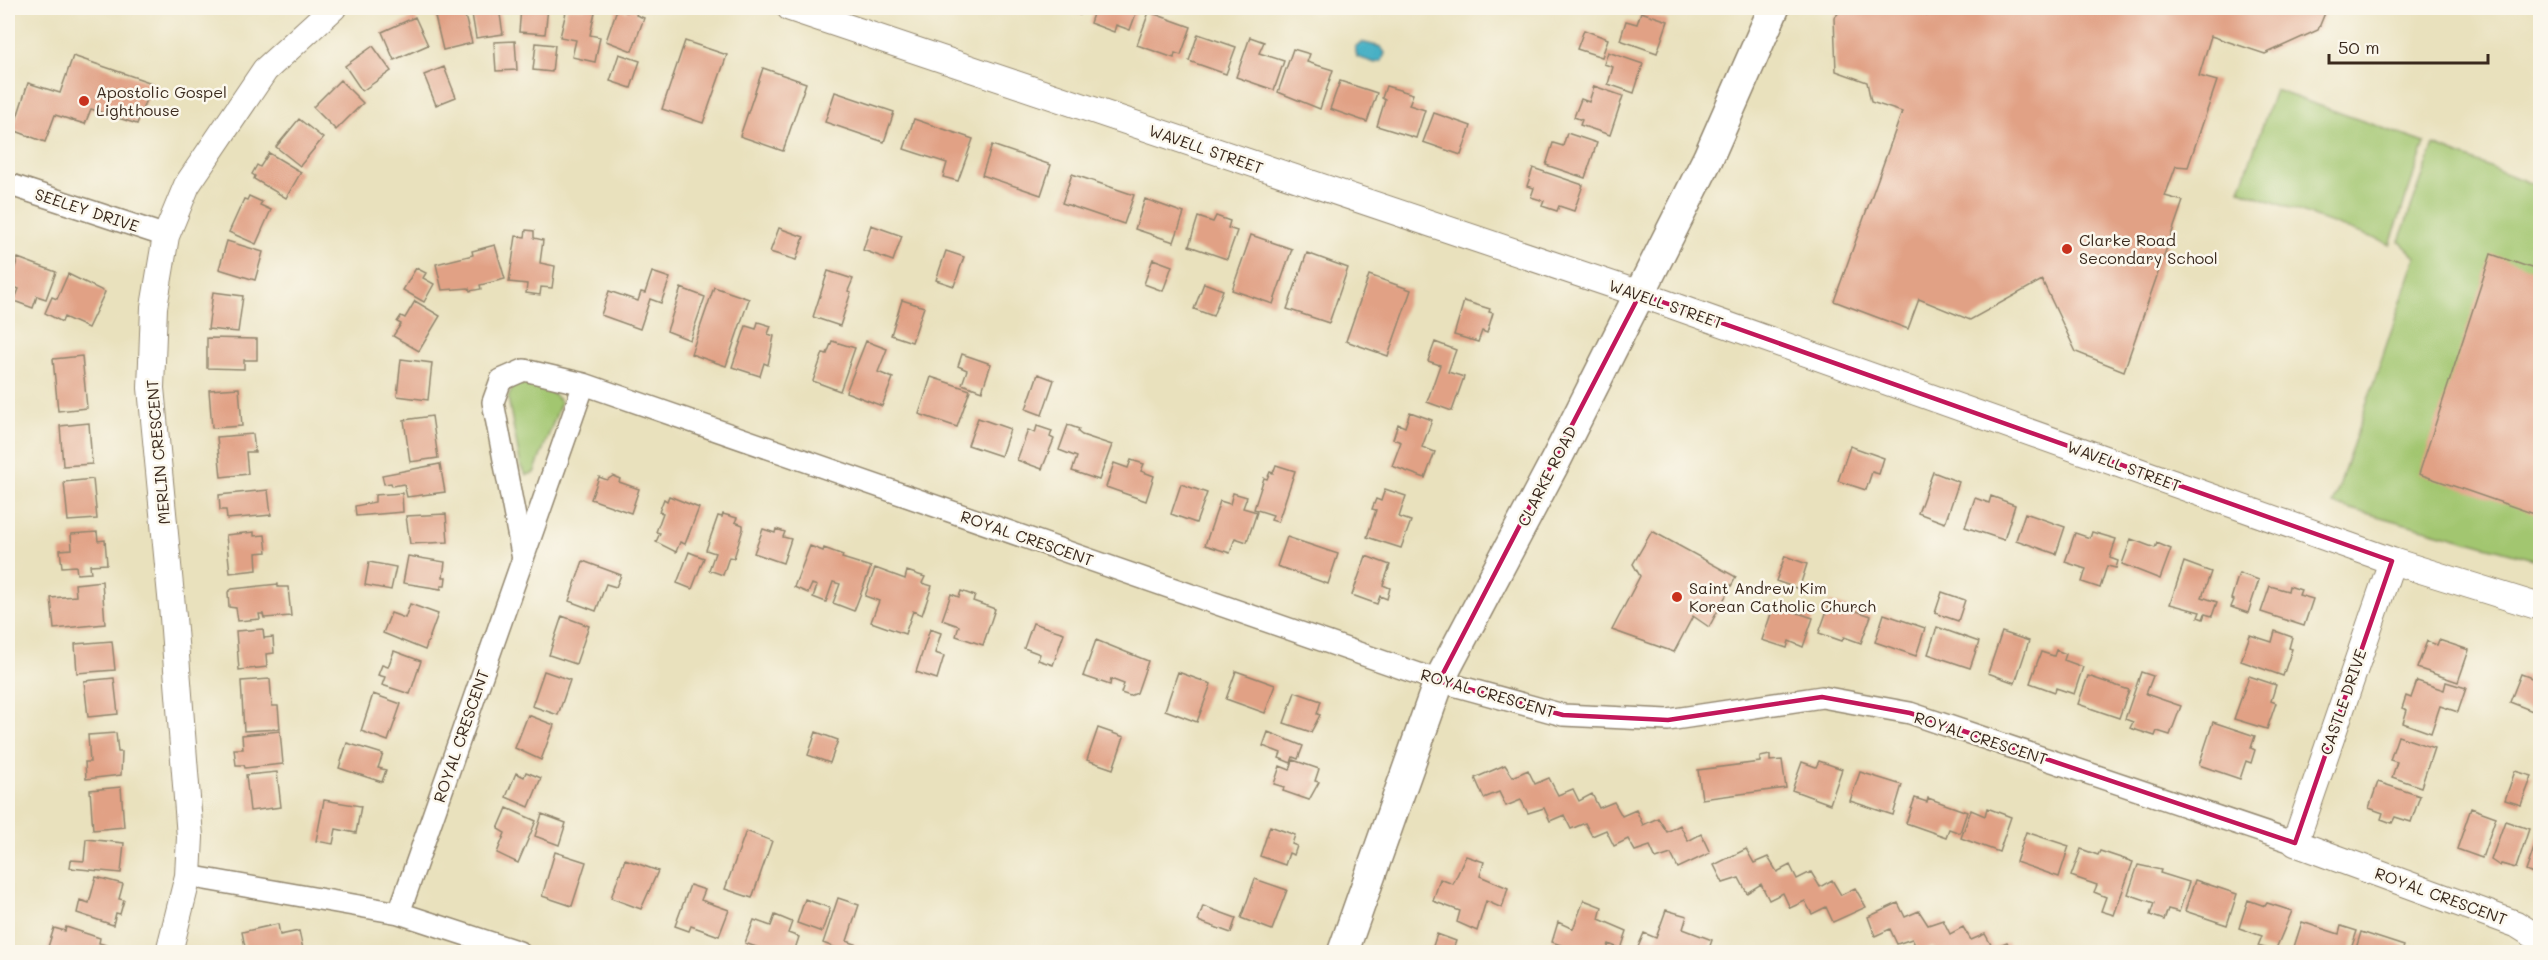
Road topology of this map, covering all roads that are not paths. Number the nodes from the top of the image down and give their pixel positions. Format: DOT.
graph roads {
  1 [pos="790,8"];
  2 [pos="1774,8"];
  3 [pos="332,9"];
  4 [pos="8,184"];
  5 [pos="166,236"];
  6 [pos="1640,294"];
  7 [pos="584,384"];
  8 [pos="523,559"];
  9 [pos="2392,561"];
  10 [pos="2541,607"];
  11 [pos="1439,681"];
  12 [pos="2295,843"];
  13 [pos="188,876"];
  14 [pos="399,913"];
  15 [pos="2541,939"];
  16 [pos="169,952"];
  17 [pos="519,952"];
  18 [pos="1343,952"];
  1 -- 6 [label="street, WAVELL STREET"];
  2 -- 6 [label="main road, CLARKE ROAD"];
  3 -- 5 [label="street, MERLIN CRESCENT"];
  4 -- 5 [label="street, SEELEY DRIVE"];
  5 -- 13 [label="street, MERLIN CRESCENT"];
  6 -- 9 [label="street, WAVELL STREET"];
  6 -- 11 [label="main road, CLARKE ROAD"];
  7 -- 8 [label="street, ROYAL CRESCENT"];
  7 -- 8 [label="street, ROYAL CRESCENT"];
  7 -- 11 [label="street, ROYAL CRESCENT"];
  8 -- 14 [label="street, ROYAL CRESCENT"];
  9 -- 10 [label="street, WAVELL STREET"];
  9 -- 12 [label="street, CASTLE DRIVE"];
  11 -- 12 [label="street, ROYAL CRESCENT"];
  11 -- 18 [label="main road, CLARKE ROAD"];
  12 -- 15 [label="street, ROYAL CRESCENT"];
  13 -- 14 [label="street"];
  13 -- 16 [label="street, MERLIN CRESCENT"];
  14 -- 17 [label="street"];
}
